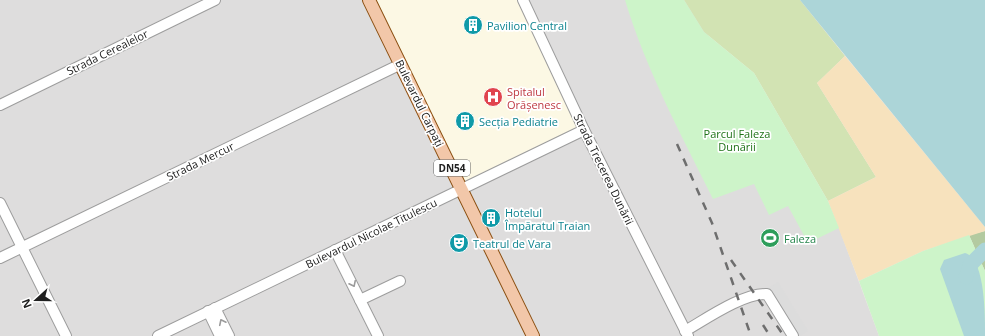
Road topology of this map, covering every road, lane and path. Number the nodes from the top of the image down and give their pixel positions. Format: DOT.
graph roads {
  1 [pos="215,0"];
  2 [pos="369,0"];
  3 [pos="523,0"];
  4 [pos="401,64"];
  5 [pos="0,105"];
  6 [pos="584,130"];
  7 [pos="462,189"];
  8 [pos="0,203"];
  9 [pos="22,248"];
  10 [pos="335,250"];
  11 [pos="0,258"];
  12 [pos="400,281"];
  13 [pos="360,300"];
  14 [pos="212,309"];
  15 [pos="686,333"];
  16 [pos="66,336"];
  17 [pos="158,336"];
  18 [pos="220,336"];
  19 [pos="229,336"];
  20 [pos="378,336"];
  21 [pos="533,336"];
  22 [pos="793,336"];
  1 -- 5 [label="street, Strada Cerealelor"];
  2 -- 4 [label="main road, Bulevardul Carpați / DN54"];
  3 -- 6 [label="street, Strada Trecerea Dunării"];
  4 -- 7 [label="main road, Bulevardul Carpați / DN54"];
  4 -- 9 [label="street, Strada Mercur"];
  6 -- 7 [label="street, Bulevardul Nicolae Titulescu"];
  6 -- 15 [label="street, Strada Trecerea Dunării"];
  7 -- 10 [label="street, Bulevardul Nicolae Titulescu"];
  7 -- 21 [label="main road, Bulevardul Carpați / DN54"];
  8 -- 9 [label="street"];
  9 -- 11 [label="street, Strada Mercur"];
  9 -- 16 [label="street"];
  10 -- 13 [label="street, one-way"];
  10 -- 14 [label="street, Bulevardul Nicolae Titulescu"];
  12 -- 13 [label="street"];
  13 -- 20 [label="street"];
  14 -- 17 [label="street, Bulevardul Nicolae Titulescu"];
  14 -- 18 [label="street"];
  19 -- 14 [label="street, one-way"];
  15 -- 22 [label="street"];
}
